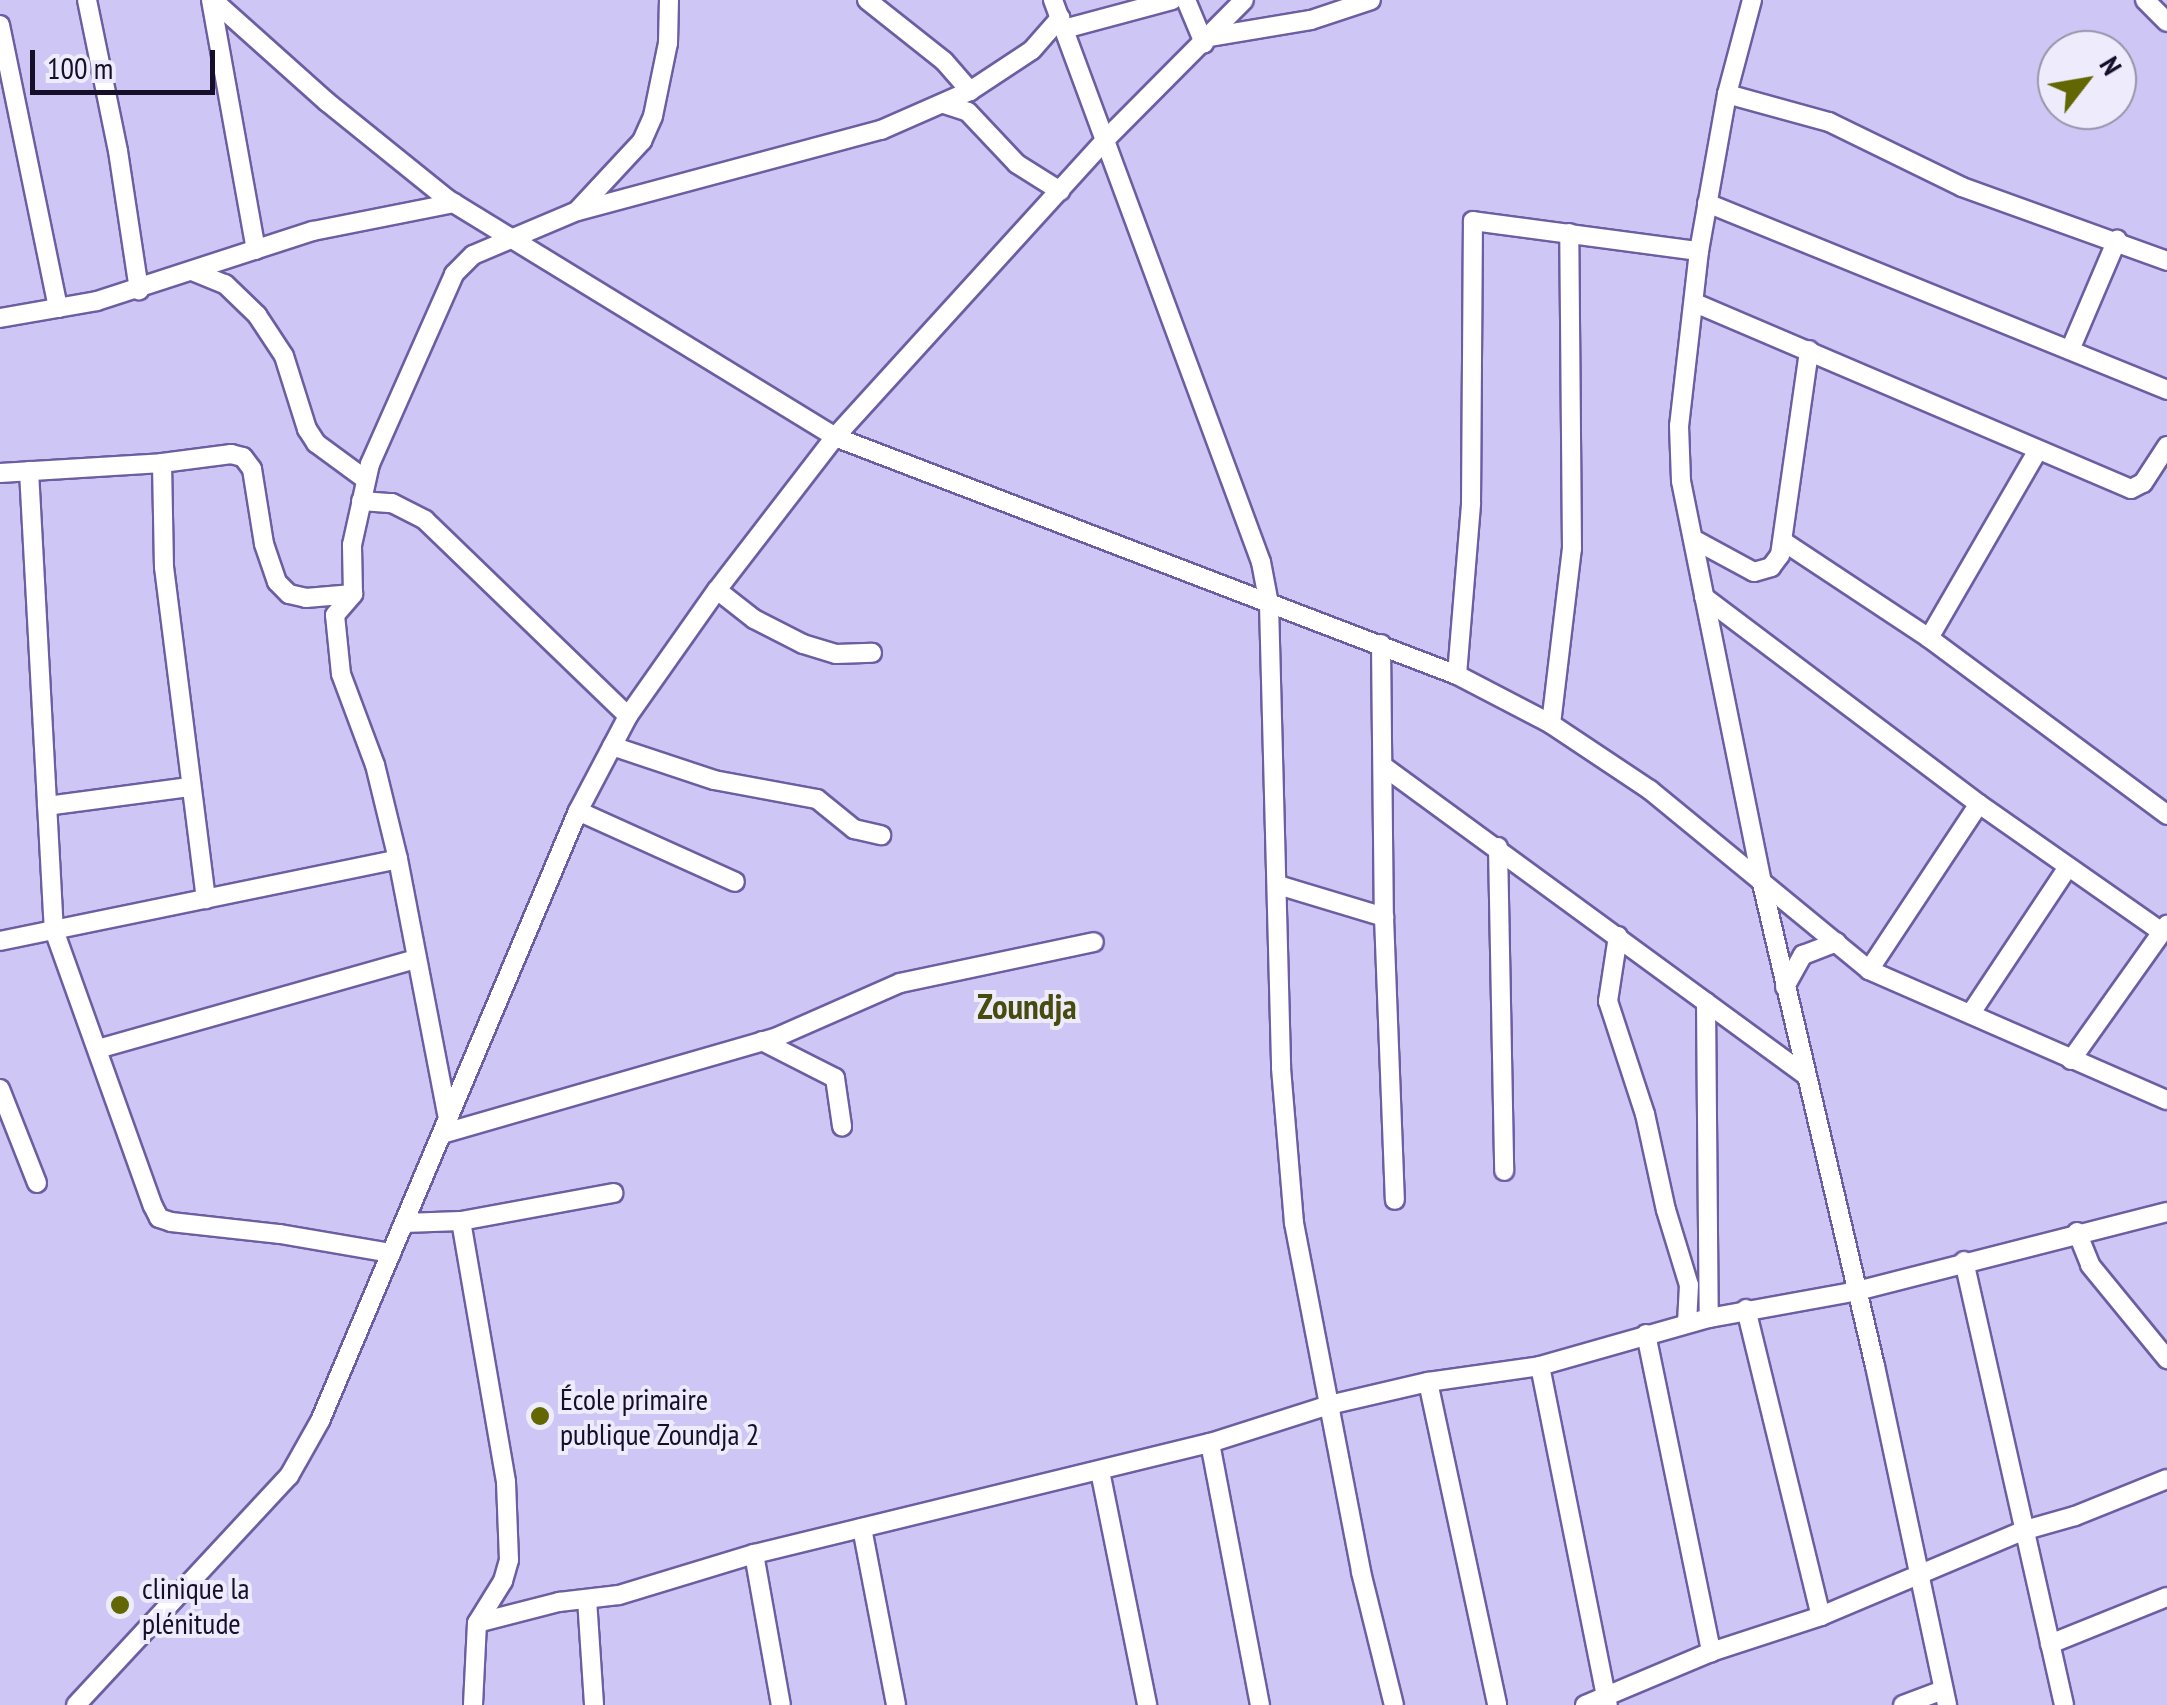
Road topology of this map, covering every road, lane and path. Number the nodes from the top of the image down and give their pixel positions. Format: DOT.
graph roads {
  1 [pos="87,0"];
  2 [pos="212,0"];
  3 [pos="669,0"];
  4 [pos="867,0"];
  5 [pos="1053,0"];
  6 [pos="1172,0"];
  7 [pos="1186,0"];
  8 [pos="1244,0"];
  9 [pos="1371,0"];
  10 [pos="1752,0"];
  11 [pos="2146,0"];
  12 [pos="2167,22"];
  13 [pos="1062,23"];
  14 [pos="0,25"];
  15 [pos="1206,40"];
  16 [pos="970,91"];
  17 [pos="1727,94"];
  18 [pos="944,104"];
  19 [pos="1105,140"];
  20 [pos="1060,191"];
  21 [pos="454,202"];
  22 [pos="1707,203"];
  23 [pos="577,211"];
  24 [pos="1569,233"];
  25 [pos="512,239"];
  26 [pos="2116,240"];
  27 [pos="256,250"];
  28 [pos="1699,251"];
  29 [pos="2167,261"];
  30 [pos="192,271"];
  31 [pos="139,290"];
  32 [pos="1695,303"];
  33 [pos="58,308"];
  34 [pos="0,318"];
  35 [pos="1808,350"];
  36 [pos="2070,350"];
  37 [pos="2167,390"];
  38 [pos="835,437"];
  39 [pos="2167,446"];
  40 [pos="2038,450"];
  41 [pos="162,464"];
  42 [pos="30,471"];
  43 [pos="0,473"];
  44 [pos="365,478"];
  45 [pos="361,501"];
  46 [pos="1693,538"];
  47 [pos="1784,542"];
  48 [pos="717,590"];
  49 [pos="352,594"];
  50 [pos="1704,597"];
  51 [pos="1268,604"];
  52 [pos="1930,638"];
  53 [pos="1381,644"];
  54 [pos="872,653"];
  55 [pos="1457,675"];
  56 [pos="628,716"];
  57 [pos="1551,724"];
  58 [pos="612,746"];
  59 [pos="1384,766"];
  60 [pos="190,786"];
  61 [pos="1979,804"];
  62 [pos="47,806"];
  63 [pos="578,811"];
  64 [pos="2167,815"];
  65 [pos="881,835"];
  66 [pos="1498,847"];
  67 [pos="398,859"];
  68 [pos="2068,867"];
  69 [pos="1762,879"];
  70 [pos="735,882"];
  71 [pos="1278,885"];
  72 [pos="206,899"];
  73 [pos="1384,917"];
  74 [pos="2164,928"];
  75 [pos="54,930"];
  76 [pos="1618,936"];
  77 [pos="0,941"];
  78 [pos="1094,942"];
  79 [pos="1837,942"];
  80 [pos="416,959"];
  81 [pos="1868,970"];
  82 [pos="1785,987"];
  83 [pos="1706,1002"];
  84 [pos="1790,1010"];
  85 [pos="1971,1013"];
  86 [pos="1759,1038"];
  87 [pos="762,1041"];
  88 [pos="98,1049"];
  89 [pos="2071,1060"];
  90 [pos="1804,1074"];
  91 [pos="0,1090"];
  92 [pos="2167,1100"];
  93 [pos="842,1126"];
  94 [pos="447,1128"];
  95 [pos="1504,1171"];
  96 [pos="37,1183"];
  97 [pos="613,1193"];
  98 [pos="1395,1200"];
  99 [pos="2167,1212"];
  100 [pos="461,1221"];
  101 [pos="404,1223"];
  102 [pos="2077,1232"];
  103 [pos="391,1253"];
  104 [pos="1964,1260"];
  105 [pos="1857,1291"];
  106 [pos="1746,1308"];
  107 [pos="1709,1318"];
  108 [pos="1687,1323"];
  109 [pos="1646,1334"];
  110 [pos="2167,1358"];
  111 [pos="1540,1366"];
  112 [pos="1428,1382"];
  113 [pos="1329,1405"];
  114 [pos="1210,1444"];
  115 [pos="1100,1471"];
  116 [pos="2167,1479"];
  117 [pos="862,1528"];
  118 [pos="2022,1531"];
  119 [pos="754,1554"];
  120 [pos="1919,1574"];
  121 [pos="2167,1598"];
  122 [pos="587,1599"];
  123 [pos="1820,1616"];
  124 [pos="477,1623"];
  125 [pos="2050,1644"];
  126 [pos="1711,1652"];
  127 [pos="1945,1698"];
  128 [pos="1607,1701"];
  129 [pos="76,1705"];
  130 [pos="473,1705"];
  131 [pos="594,1705"];
  132 [pos="780,1705"];
  133 [pos="896,1705"];
  134 [pos="1147,1705"];
  135 [pos="1260,1705"];
  136 [pos="1394,1705"];
  137 [pos="1497,1705"];
  138 [pos="1585,1705"];
  139 [pos="1903,1705"];
  140 [pos="2064,1705"];
  1 -- 31 [label="street"];
  2 -- 21 [label="street"];
  2 -- 27 [label="street"];
  3 -- 23 [label="street"];
  4 -- 16 [label="street"];
  5 -- 13 [label="street"];
  6 -- 13 [label="street"];
  7 -- 15 [label="street"];
  8 -- 15 [label="street"];
  9 -- 15 [label="street"];
  10 -- 17 [label="street"];
  11 -- 12 [label="street"];
  13 -- 16 [label="street"];
  13 -- 19 [label="street"];
  14 -- 33 [label="street"];
  15 -- 19 [label="street"];
  16 -- 18 [label="street"];
  17 -- 22 [label="street"];
  17 -- 26 [label="street"];
  18 -- 20 [label="street"];
  18 -- 23 [label="street"];
  19 -- 20 [label="street"];
  19 -- 51 [label="street"];
  20 -- 38 [label="street"];
  21 -- 25 [label="street"];
  21 -- 27 [label="street"];
  22 -- 28 [label="street"];
  22 -- 36 [label="street"];
  23 -- 25 [label="street"];
  24 -- 28 [label="street"];
  24 -- 55 [label="street"];
  24 -- 57 [label="street"];
  25 -- 38 [label="street"];
  25 -- 44 [label="street"];
  26 -- 29 [label="street"];
  26 -- 36 [label="street"];
  27 -- 30 [label="street"];
  28 -- 32 [label="street"];
  30 -- 31 [label="street"];
  30 -- 44 [label="street"];
  31 -- 33 [label="street"];
  32 -- 35 [label="street"];
  32 -- 46 [label="street"];
  33 -- 34 [label="street"];
  35 -- 40 [label="street"];
  35 -- 47 [label="street"];
  36 -- 37 [label="street"];
  38 -- 48 [label="street"];
  38 -- 51 [label="street"];
  39 -- 40 [label="street"];
  40 -- 52 [label="street"];
  41 -- 42 [label="street"];
  41 -- 49 [label="street"];
  41 -- 60 [label="street"];
  42 -- 43 [label="street"];
  42 -- 62 [label="street"];
  44 -- 45 [label="street"];
  45 -- 49 [label="street"];
  45 -- 56 [label="street"];
  46 -- 47 [label="street"];
  46 -- 50 [label="street"];
  47 -- 52 [label="street"];
  48 -- 54 [label="street"];
  48 -- 56 [label="street"];
  49 -- 67 [label="street"];
  50 -- 61 [label="street"];
  50 -- 69 [label="street"];
  51 -- 53 [label="street"];
  51 -- 71 [label="street"];
  52 -- 64 [label="street"];
  53 -- 55 [label="street"];
  53 -- 59 [label="street"];
  55 -- 57 [label="street"];
  56 -- 58 [label="street"];
  57 -- 69 [label="street"];
  58 -- 63 [label="street"];
  58 -- 65 [label="street"];
  59 -- 66 [label="street"];
  59 -- 73 [label="street"];
  60 -- 62 [label="street"];
  60 -- 72 [label="street"];
  61 -- 68 [label="street"];
  61 -- 81 [label="street"];
  62 -- 75 [label="street"];
  63 -- 70 [label="street"];
  63 -- 94 [label="street"];
  66 -- 76 [label="street"];
  66 -- 95 [label="street"];
  67 -- 72 [label="street"];
  67 -- 80 [label="street"];
  68 -- 74 [label="street"];
  68 -- 85 [label="street"];
  69 -- 79 [label="street"];
  69 -- 82 [label="street"];
  71 -- 73 [label="street"];
  71 -- 113 [label="street"];
  72 -- 75 [label="street"];
  73 -- 98 [label="street"];
  74 -- 89 [label="street"];
  75 -- 77 [label="street"];
  75 -- 88 [label="street"];
  76 -- 83 [label="street"];
  76 -- 108 [label="street"];
  78 -- 87 [label="street"];
  79 -- 81 [label="street"];
  79 -- 82 [label="street"];
  80 -- 88 [label="street"];
  80 -- 94 [label="street"];
  81 -- 85 [label="street"];
  82 -- 84 [label="street"];
  83 -- 86 [label="street"];
  83 -- 107 [label="street"];
  84 -- 86 [label="street"];
  84 -- 90 [label="street"];
  85 -- 89 [label="street"];
  86 -- 90 [label="street"];
  87 -- 93 [label="street"];
  87 -- 94 [label="street"];
  88 -- 103 [label="street"];
  89 -- 92 [label="street"];
  90 -- 105 [label="street"];
  91 -- 96 [label="street"];
  94 -- 101 [label="street"];
  97 -- 100 [label="street"];
  99 -- 102 [label="street"];
  100 -- 101 [label="street"];
  100 -- 124 [label="street"];
  101 -- 103 [label="street"];
  102 -- 104 [label="street"];
  102 -- 110 [label="street"];
  103 -- 129 [label="street"];
  104 -- 105 [label="street"];
  104 -- 118 [label="street"];
  105 -- 106 [label="street"];
  105 -- 120 [label="street"];
  106 -- 107 [label="street"];
  106 -- 123 [label="street"];
  107 -- 108 [label="street"];
  108 -- 109 [label="street"];
  109 -- 111 [label="street"];
  109 -- 126 [label="street"];
  111 -- 112 [label="street"];
  111 -- 128 [label="street"];
  112 -- 113 [label="street"];
  112 -- 137 [label="street"];
  113 -- 114 [label="street"];
  113 -- 136 [label="street"];
  114 -- 115 [label="street"];
  114 -- 135 [label="street"];
  115 -- 117 [label="street"];
  115 -- 134 [label="street"];
  116 -- 118 [label="street"];
  117 -- 119 [label="street"];
  117 -- 133 [label="street"];
  118 -- 120 [label="street"];
  118 -- 125 [label="street"];
  119 -- 122 [label="street"];
  119 -- 132 [label="street"];
  120 -- 123 [label="street"];
  120 -- 127 [label="street"];
  121 -- 125 [label="street"];
  122 -- 124 [label="street"];
  122 -- 131 [label="street"];
  123 -- 126 [label="street"];
  124 -- 130 [label="street"];
  125 -- 140 [label="street"];
  126 -- 128 [label="street"];
  127 -- 139 [label="street"];
  128 -- 138 [label="street"];
}
